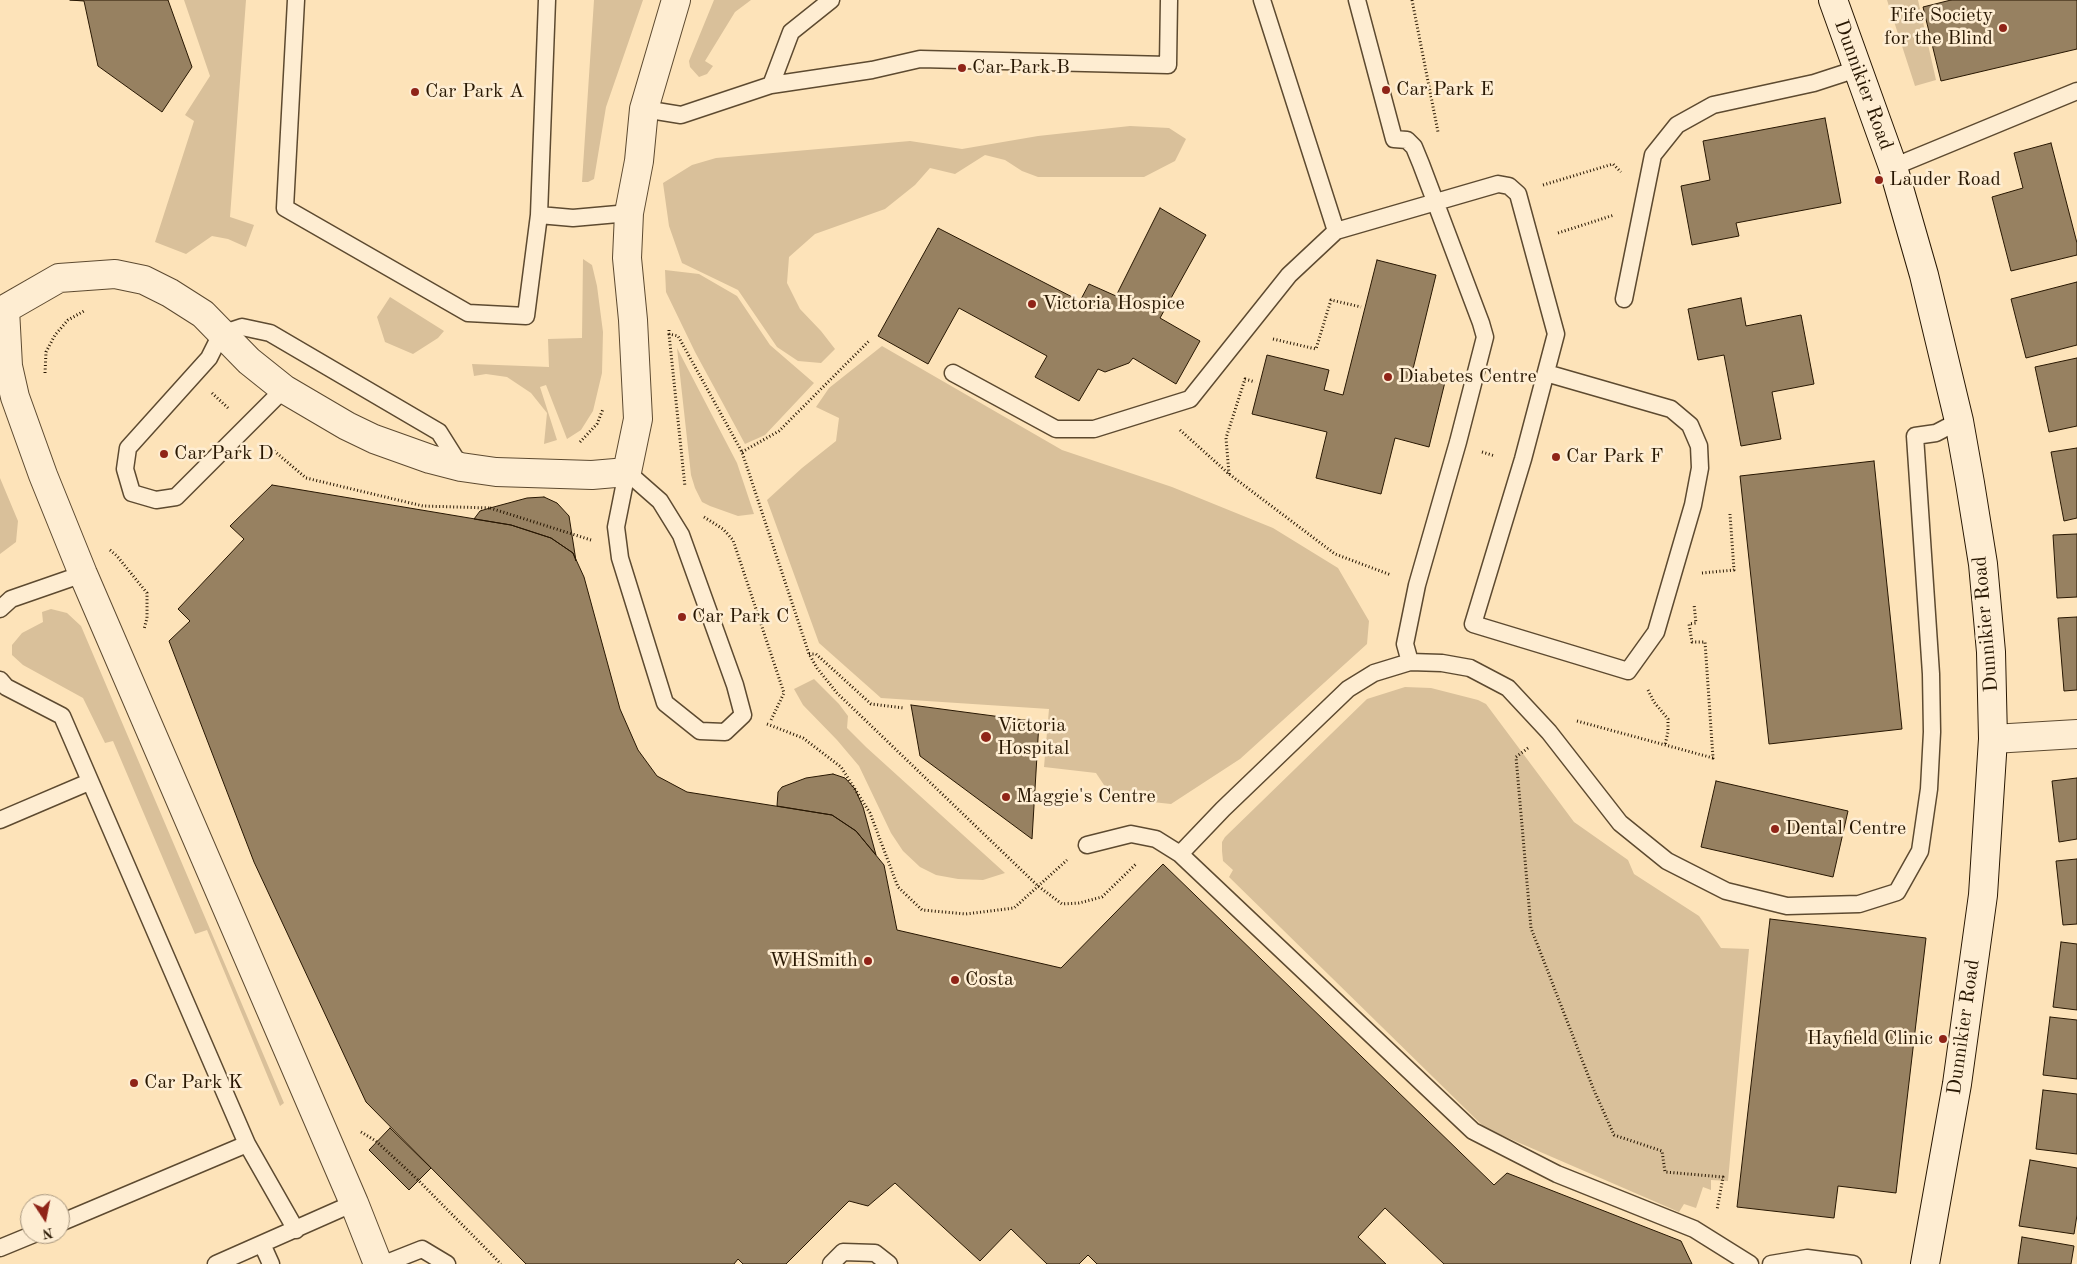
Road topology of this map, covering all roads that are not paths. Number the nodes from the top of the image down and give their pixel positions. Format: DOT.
graph roads {
  1 [pos="296,0"];
  2 [pos="546,0"];
  3 [pos="676,0"];
  4 [pos="831,0"];
  5 [pos="1169,0"];
  6 [pos="1262,0"];
  7 [pos="1357,0"];
  8 [pos="1833,0"];
  9 [pos="1857,68"];
  10 [pos="771,85"];
  11 [pos="2077,91"];
  12 [pos="644,109"];
  13 [pos="1893,166"];
  14 [pos="1436,203"];
  15 [pos="629,214"];
  16 [pos="539,215"];
  17 [pos="1336,231"];
  18 [pos="1624,299"];
  19 [pos="3,302"];
  20 [pos="221,334"];
  21 [pos="953,373"];
  22 [pos="1546,373"];
  23 [pos="284,389"];
  24 [pos="1959,421"];
  25 [pos="461,467"];
  26 [pos="627,472"];
  27 [pos="83,574"];
  28 [pos="0,609"];
  29 [pos="1410,662"];
  30 [pos="0,680"];
  31 [pos="2077,734"];
  32 [pos="1993,739"];
  33 [pos="89,782"];
  34 [pos="0,820"];
  35 [pos="1088,845"];
  36 [pos="1180,854"];
  37 [pos="247,1144"];
  38 [pos="354,1203"];
  39 [pos="70,1219"];
  40 [pos="296,1230"];
  41 [pos="20,1240"];
  42 [pos="262,1244"];
  43 [pos="0,1248"];
  44 [pos="216,1264"];
  45 [pos="271,1264"];
  46 [pos="378,1264"];
  47 [pos="384,1264"];
  48 [pos="447,1264"];
  49 [pos="831,1264"];
  50 [pos="889,1264"];
  51 [pos="1750,1264"];
  52 [pos="1771,1264"];
  53 [pos="1854,1264"];
  54 [pos="1926,1264"];
  1 -- 16 [label="lane"];
  2 -- 16 [label="lane"];
  3 -- 12 [label="street"];
  4 -- 10 [label="lane"];
  5 -- 10 [label="lane"];
  6 -- 17 [label="lane"];
  7 -- 14 [label="lane"];
  8 -- 9 [label="street, Dunnikier Road"];
  9 -- 13 [label="street, Dunnikier Road"];
  9 -- 18 [label="lane"];
  10 -- 12 [label="lane"];
  11 -- 13 [label="lane"];
  12 -- 15 [label="street"];
  13 -- 24 [label="street, Dunnikier Road"];
  14 -- 17 [label="lane"];
  14 -- 22 [label="lane"];
  14 -- 29 [label="lane"];
  15 -- 16 [label="lane"];
  15 -- 26 [label="street"];
  17 -- 21 [label="lane"];
  19 -- 20 [label="street"];
  19 -- 27 [label="street"];
  20 -- 23 [label="street"];
  20 -- 23 [label="lane"];
  20 -- 25 [label="lane"];
  22 -- 22 [label="lane"];
  23 -- 25 [label="street"];
  24 -- 29 [label="lane"];
  24 -- 32 [label="street, Dunnikier Road"];
  25 -- 26 [label="street"];
  26 -- 26 [label="lane"];
  27 -- 28 [label="lane"];
  27 -- 38 [label="street"];
  29 -- 36 [label="lane"];
  30 -- 33 [label="lane"];
  31 -- 32 [label="street"];
  32 -- 54 [label="street, Dunnikier Road"];
  33 -- 34 [label="lane"];
  33 -- 37 [label="lane"];
  35 -- 36 [label="lane"];
  36 -- 51 [label="lane"];
  37 -- 39 [label="lane"];
  37 -- 40 [label="lane"];
  38 -- 40 [label="lane"];
  38 -- 46 [label="street"];
  40 -- 42 [label="lane"];
  41 -- 43 [label="lane"];
  42 -- 44 [label="lane"];
  42 -- 45 [label="lane"];
  47 -- 48 [label="lane"];
  49 -- 50 [label="lane"];
  52 -- 53 [label="lane"];
}
